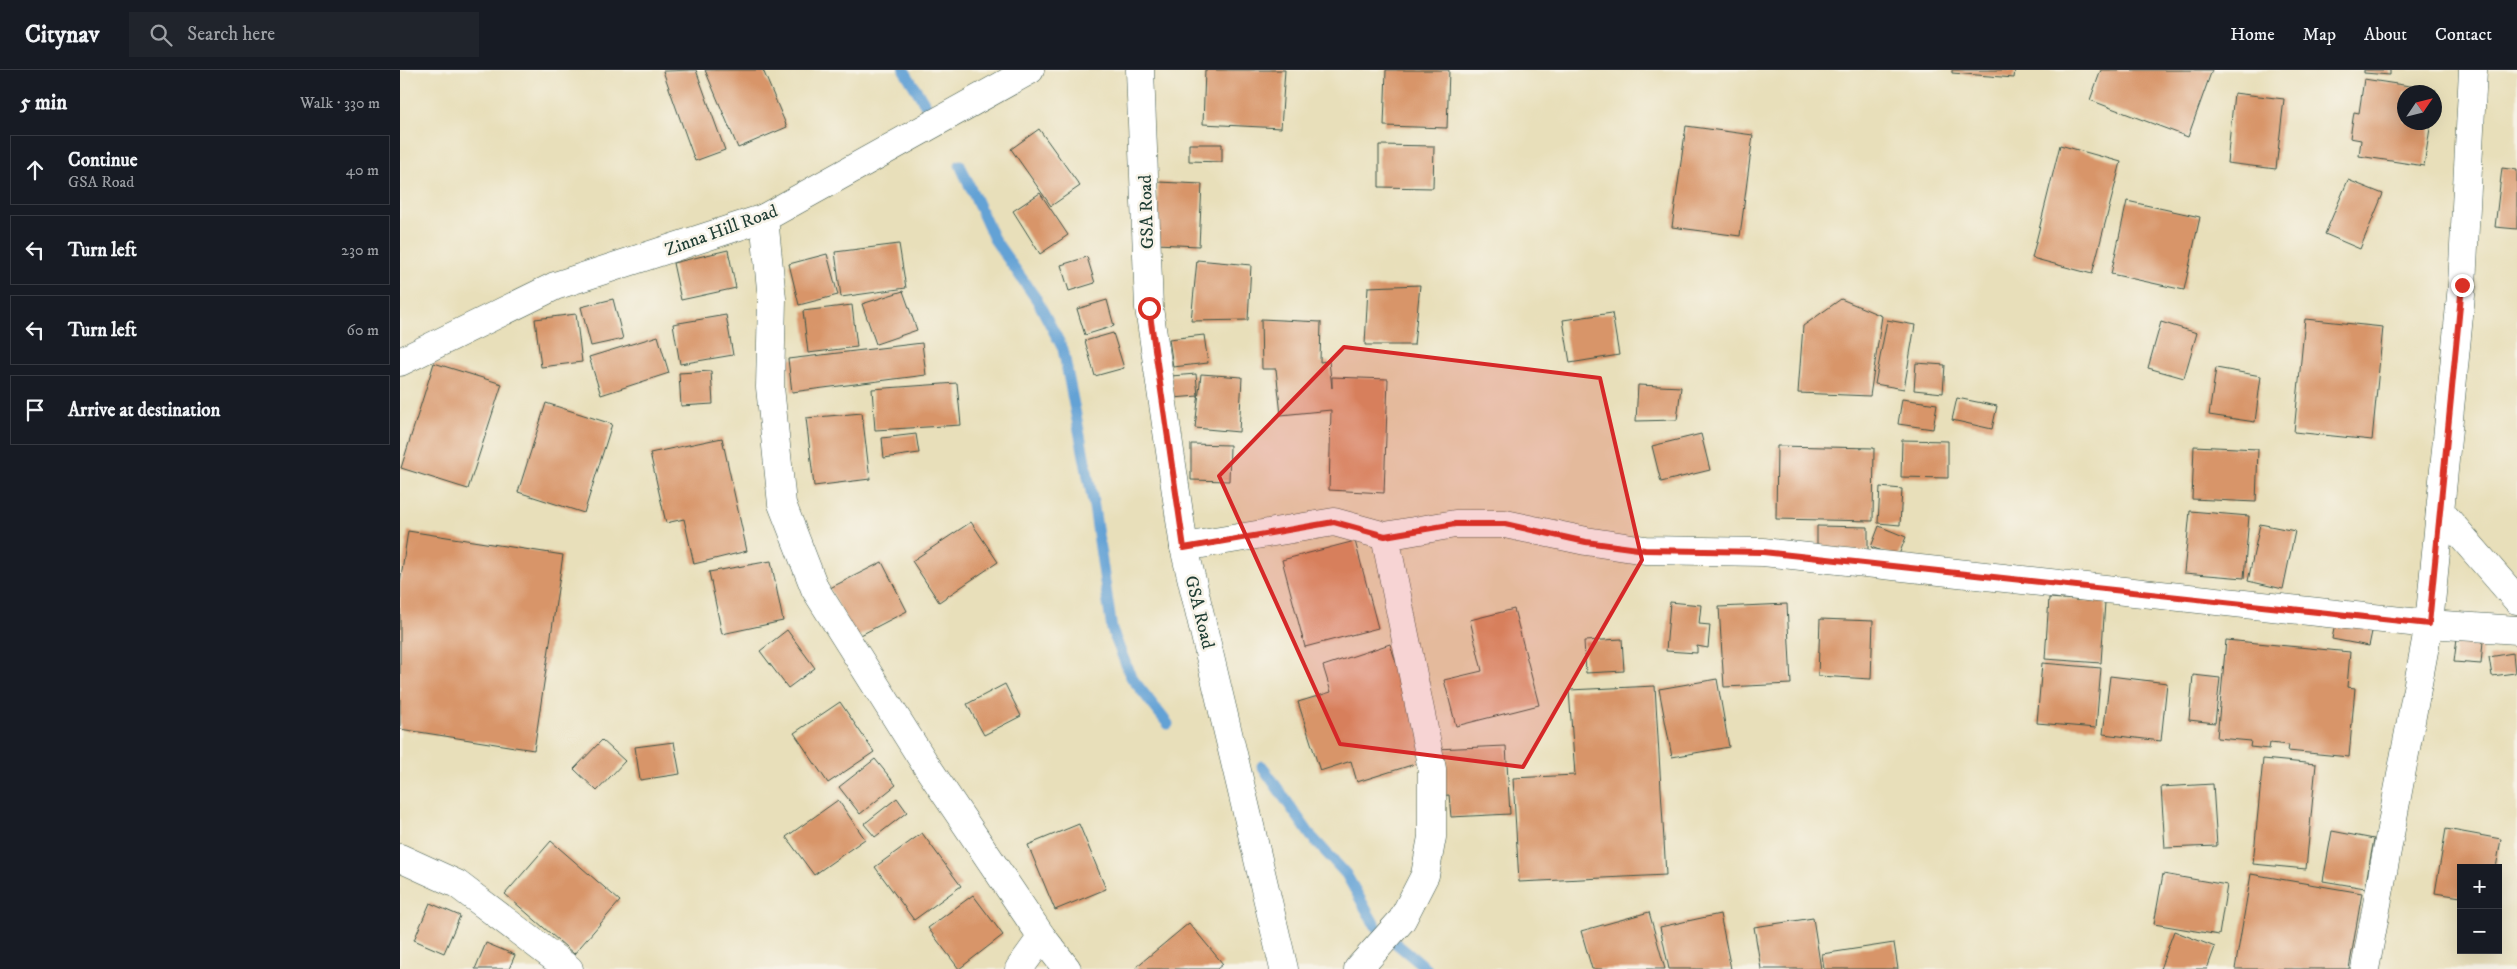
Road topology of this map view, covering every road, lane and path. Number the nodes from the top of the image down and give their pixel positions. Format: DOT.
graph roads {
  1 [pos="1030,70"];
  2 [pos="1140,70"];
  3 [pos="2473,70"];
  4 [pos="764,218"];
  5 [pos="400,362"];
  6 [pos="2440,510"];
  7 [pos="1385,536"];
  8 [pos="1184,548"];
  9 [pos="2517,600"];
  10 [pos="2429,624"];
  11 [pos="2517,630"];
  12 [pos="400,858"];
  13 [pos="1042,937"];
  14 [pos="1360,966"];
  15 [pos="569,969"];
  16 [pos="1019,969"];
  17 [pos="1067,969"];
  18 [pos="1284,969"];
  19 [pos="2365,969"];
  1 -- 4 [label="street, Zinna Hill Road"];
  2 -- 8 [label="street, GSA Road"];
  3 -- 6 [label="street"];
  4 -- 5 [label="street, Zinna Hill Road"];
  4 -- 13 [label="street"];
  6 -- 9 [label="street"];
  6 -- 10 [label="street"];
  7 -- 8 [label="street"];
  7 -- 10 [label="street"];
  7 -- 14 [label="street"];
  8 -- 18 [label="street, GSA Road"];
  10 -- 11 [label="street"];
  10 -- 19 [label="street"];
  12 -- 15 [label="street"];
  13 -- 16 [label="street"];
  13 -- 17 [label="street"];
}
